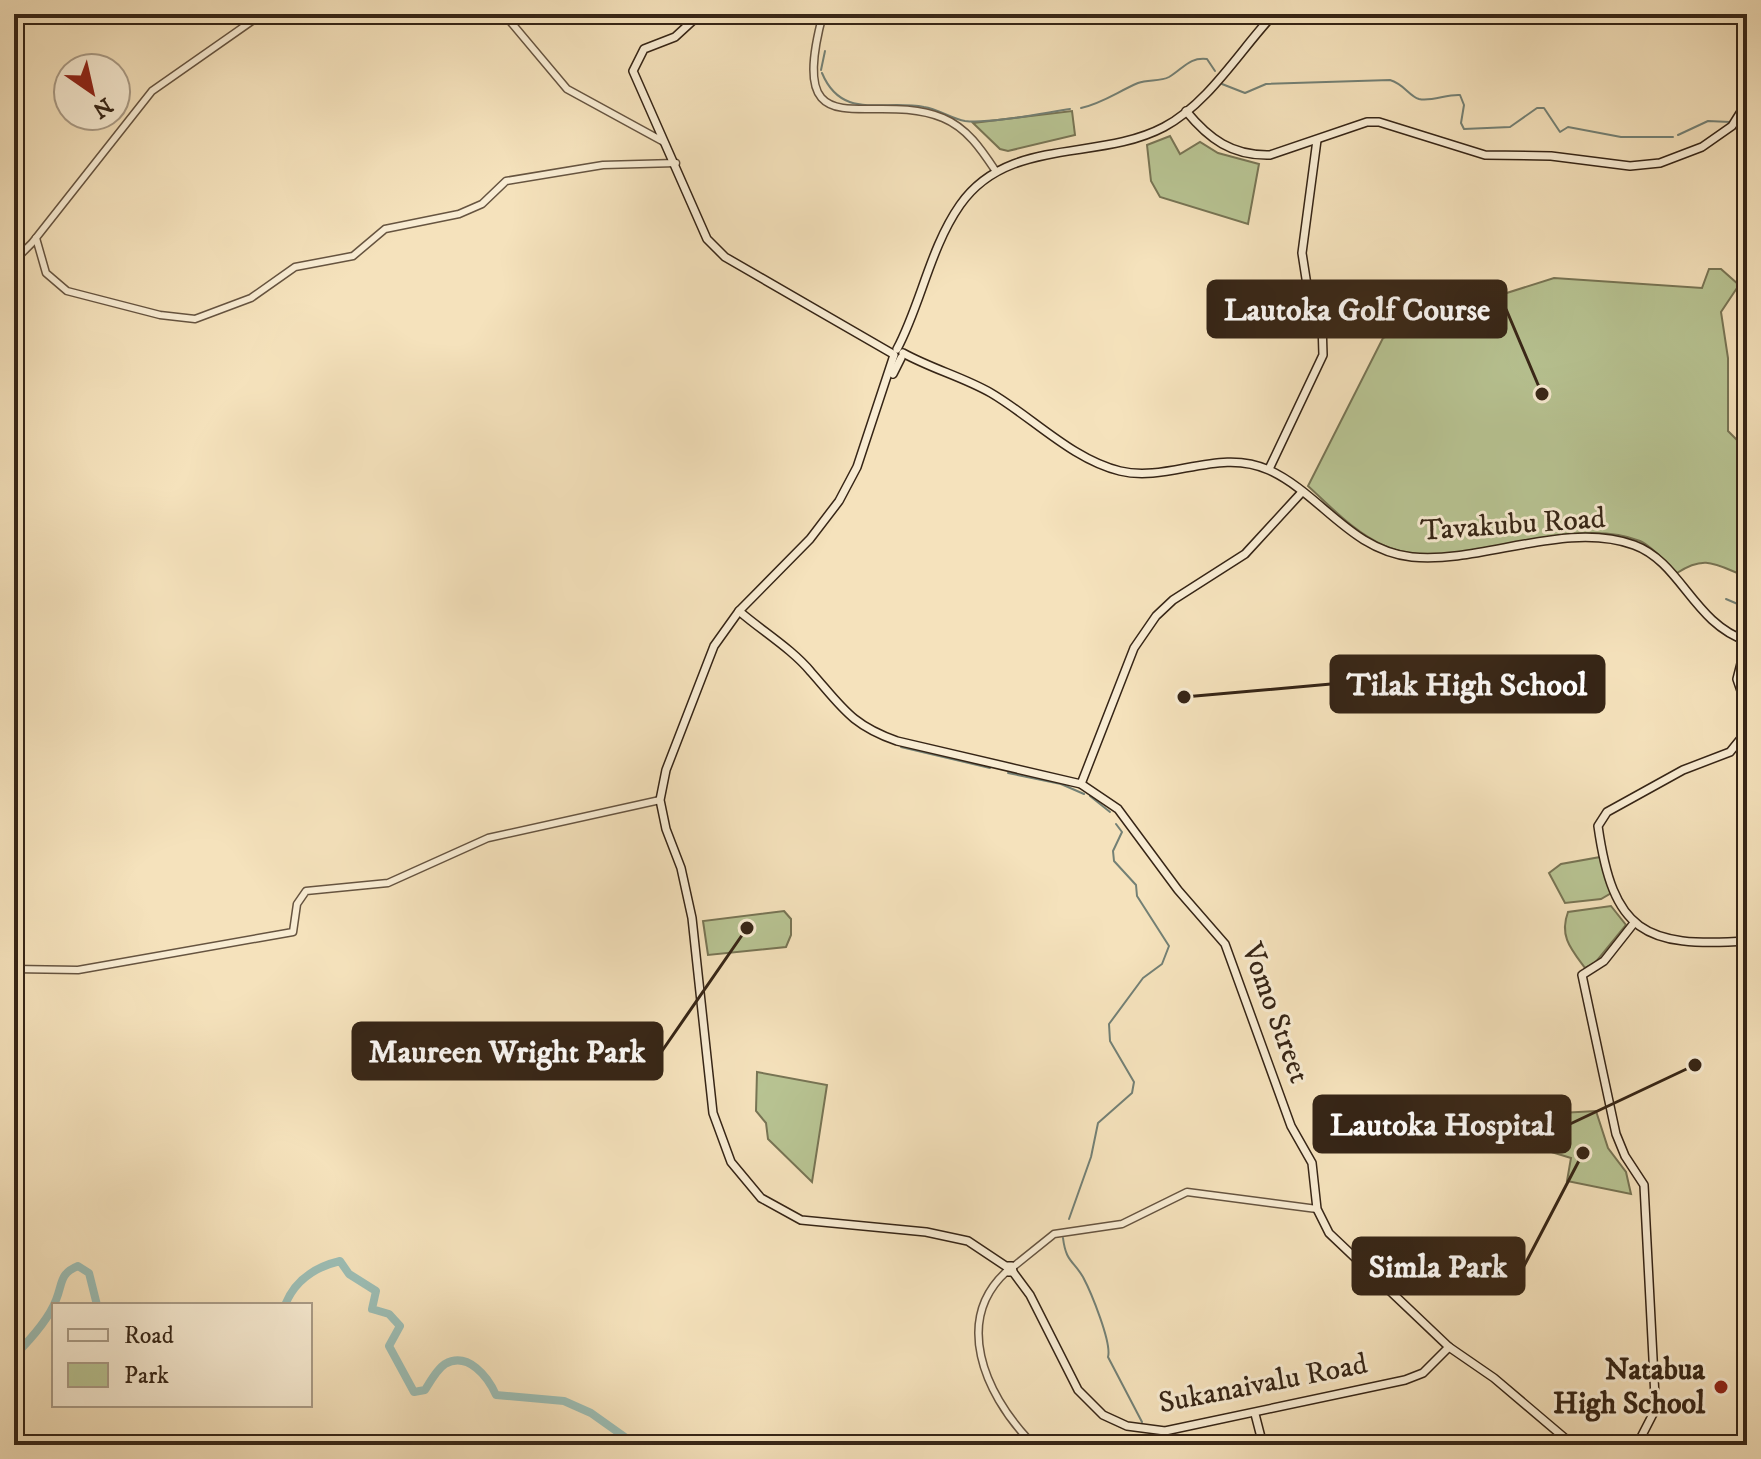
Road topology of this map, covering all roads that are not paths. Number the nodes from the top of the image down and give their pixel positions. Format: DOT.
graph roads {
  1 [pos="262,14"];
  2 [pos="504,14"];
  3 [pos="700,14"];
  4 [pos="823,14"];
  5 [pos="1274,14"];
  6 [pos="1747,102"];
  7 [pos="1186,111"];
  8 [pos="1317,140"];
  9 [pos="665,143"];
  10 [pos="676,163"];
  11 [pos="995,170"];
  12 [pos="36,238"];
  13 [pos="14,261"];
  14 [pos="898,354"];
  15 [pos="1269,469"];
  16 [pos="1302,492"];
  17 [pos="739,611"];
  18 [pos="1747,640"];
  19 [pos="1747,708"];
  20 [pos="1747,716"];
  21 [pos="1081,784"];
  22 [pos="660,800"];
  23 [pos="1634,923"];
  24 [pos="1747,941"];
  25 [pos="14,969"];
  26 [pos="1317,1209"];
  27 [pos="1010,1269"];
  28 [pos="1449,1347"];
  29 [pos="1255,1414"];
  30 [pos="1028,1439"];
  31 [pos="1263,1445"];
  32 [pos="1573,1445"];
  33 [pos="1637,1445"];
  1 -- 12 [label="street"];
  2 -- 9 [label="street"];
  3 -- 9 [label="main road, Tavakubu Road"];
  4 -- 11 [label="street"];
  5 -- 7 [label="main road, Sukanaivalu Road"];
  6 -- 8 [label="main road"];
  7 -- 8 [label="main road"];
  7 -- 11 [label="main road, Sukanaivalu Road"];
  8 -- 15 [label="main road"];
  9 -- 10 [label="main road, Tavakubu Road"];
  10 -- 12 [label="street"];
  10 -- 14 [label="main road, Tavakubu Road"];
  11 -- 14 [label="main road, Sukanaivalu Road"];
  12 -- 13 [label="street"];
  14 -- 15 [label="main road, Tavakubu Road"];
  14 -- 17 [label="main road, Sukanaivalu Road"];
  15 -- 16 [label="main road, Tavakubu Road"];
  16 -- 18 [label="main road, Tavakubu Road"];
  16 -- 21 [label="main road"];
  17 -- 21 [label="main road, Vomo Street"];
  17 -- 22 [label="main road, Sukanaivalu Road"];
  18 -- 19 [label="main road"];
  20 -- 23 [label="main road"];
  21 -- 26 [label="main road, Vomo Street"];
  22 -- 25 [label="street"];
  22 -- 27 [label="main road, Sukanaivalu Road"];
  23 -- 24 [label="main road"];
  23 -- 33 [label="main road"];
  26 -- 27 [label="street"];
  26 -- 28 [label="main road, Vomo Street"];
  27 -- 29 [label="main road, Sukanaivalu Road"];
  27 -- 30 [label="street"];
  28 -- 29 [label="main road, Sukanaivalu Road"];
  28 -- 32 [label="main road, Vomo Street"];
  29 -- 31 [label="main road"];
}
